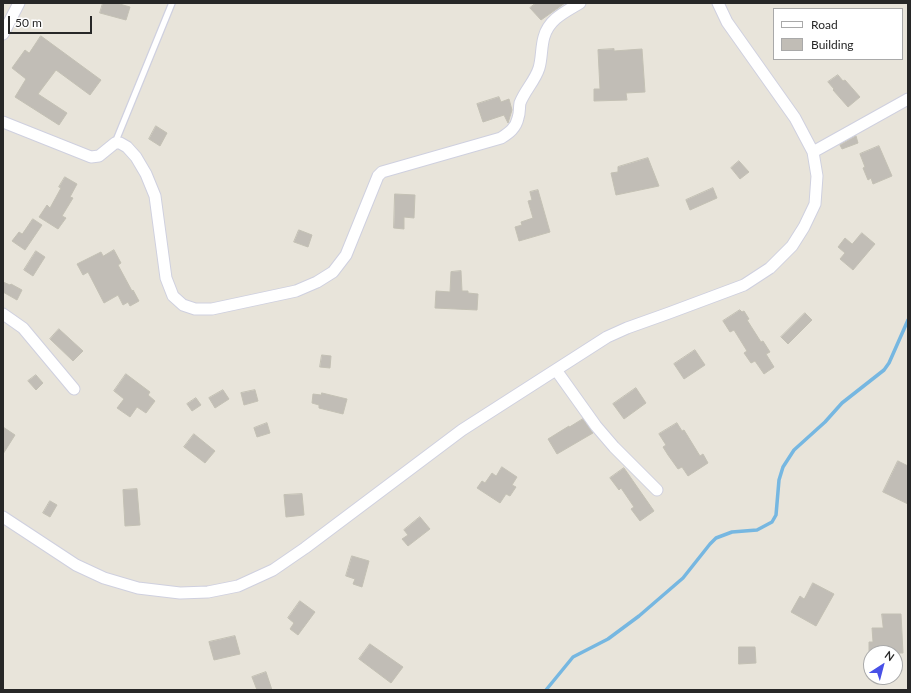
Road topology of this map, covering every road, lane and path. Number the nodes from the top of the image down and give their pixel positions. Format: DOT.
graph roads {
  1 [pos="19,3"];
  2 [pos="172,3"];
  3 [pos="580,3"];
  4 [pos="718,3"];
  5 [pos="3,34"];
  6 [pos="908,99"];
  7 [pos="3,122"];
  8 [pos="115,143"];
  9 [pos="813,152"];
  10 [pos="3,314"];
  11 [pos="556,370"];
  12 [pos="74,389"];
  13 [pos="657,490"];
  14 [pos="3,517"];
  1 -- 5 [label="street"];
  2 -- 8 [label="lane"];
  3 -- 8 [label="street"];
  4 -- 9 [label="street"];
  6 -- 9 [label="street"];
  7 -- 8 [label="street"];
  9 -- 11 [label="street"];
  10 -- 12 [label="street"];
  11 -- 13 [label="street"];
  11 -- 14 [label="street"];
}
